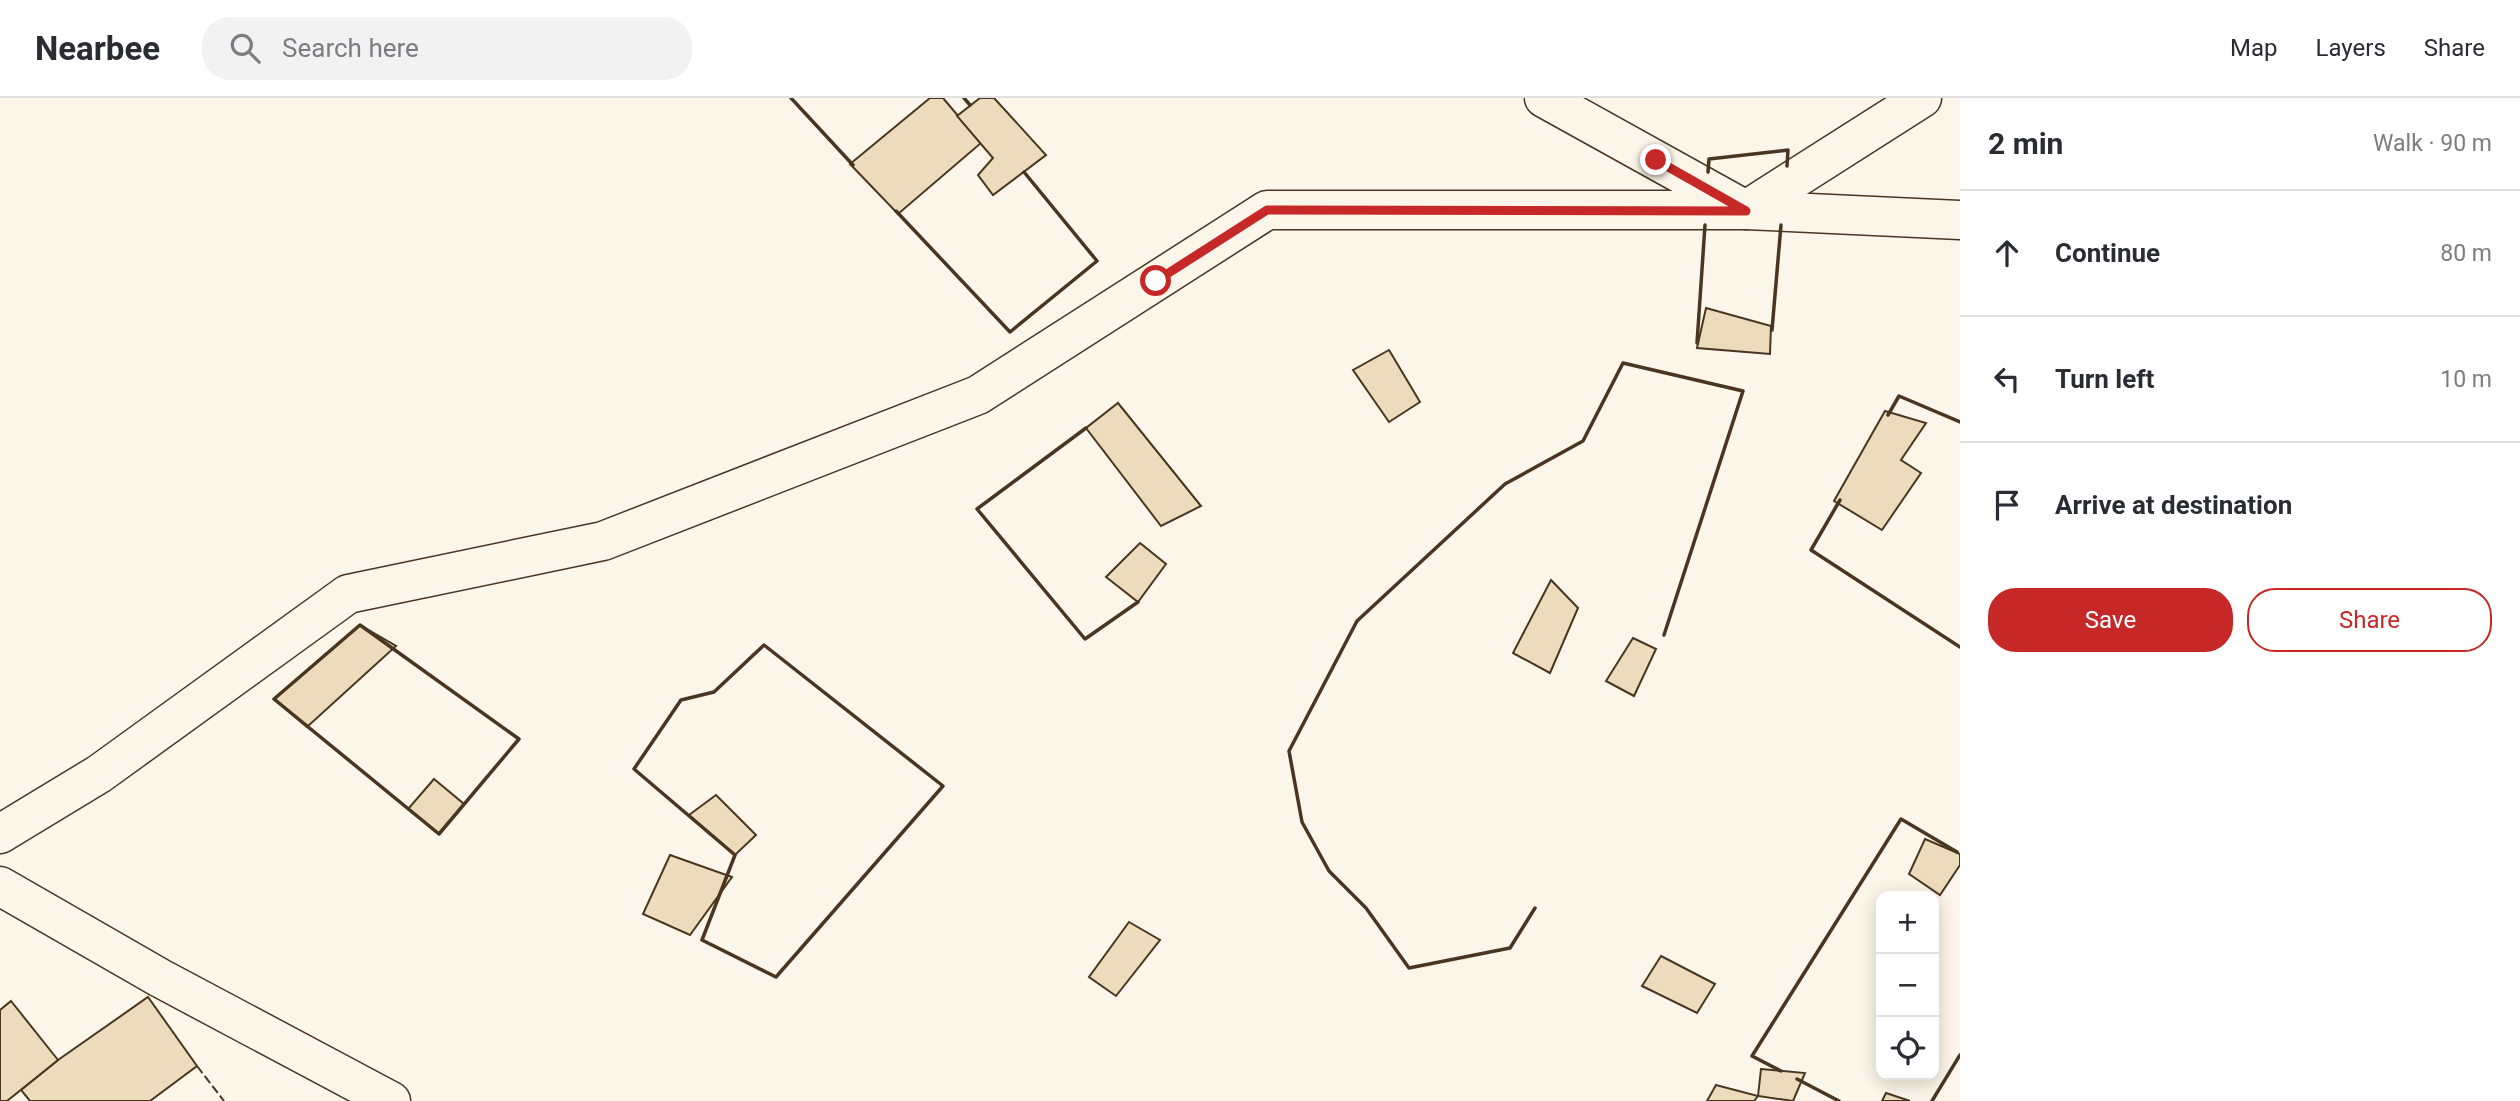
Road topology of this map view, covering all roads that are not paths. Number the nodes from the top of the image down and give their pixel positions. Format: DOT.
graph roads {
  1 [pos="1544,98"];
  2 [pos="1922,98"];
  3 [pos="1746,211"];
  4 [pos="1960,219"];
  5 [pos="0,834"];
  6 [pos="0,886"];
  7 [pos="391,1101"];
  1 -- 3 [label="street"];
  2 -- 3 [label="street"];
  3 -- 4 [label="street"];
  3 -- 5 [label="street"];
  6 -- 7 [label="street"];
}
